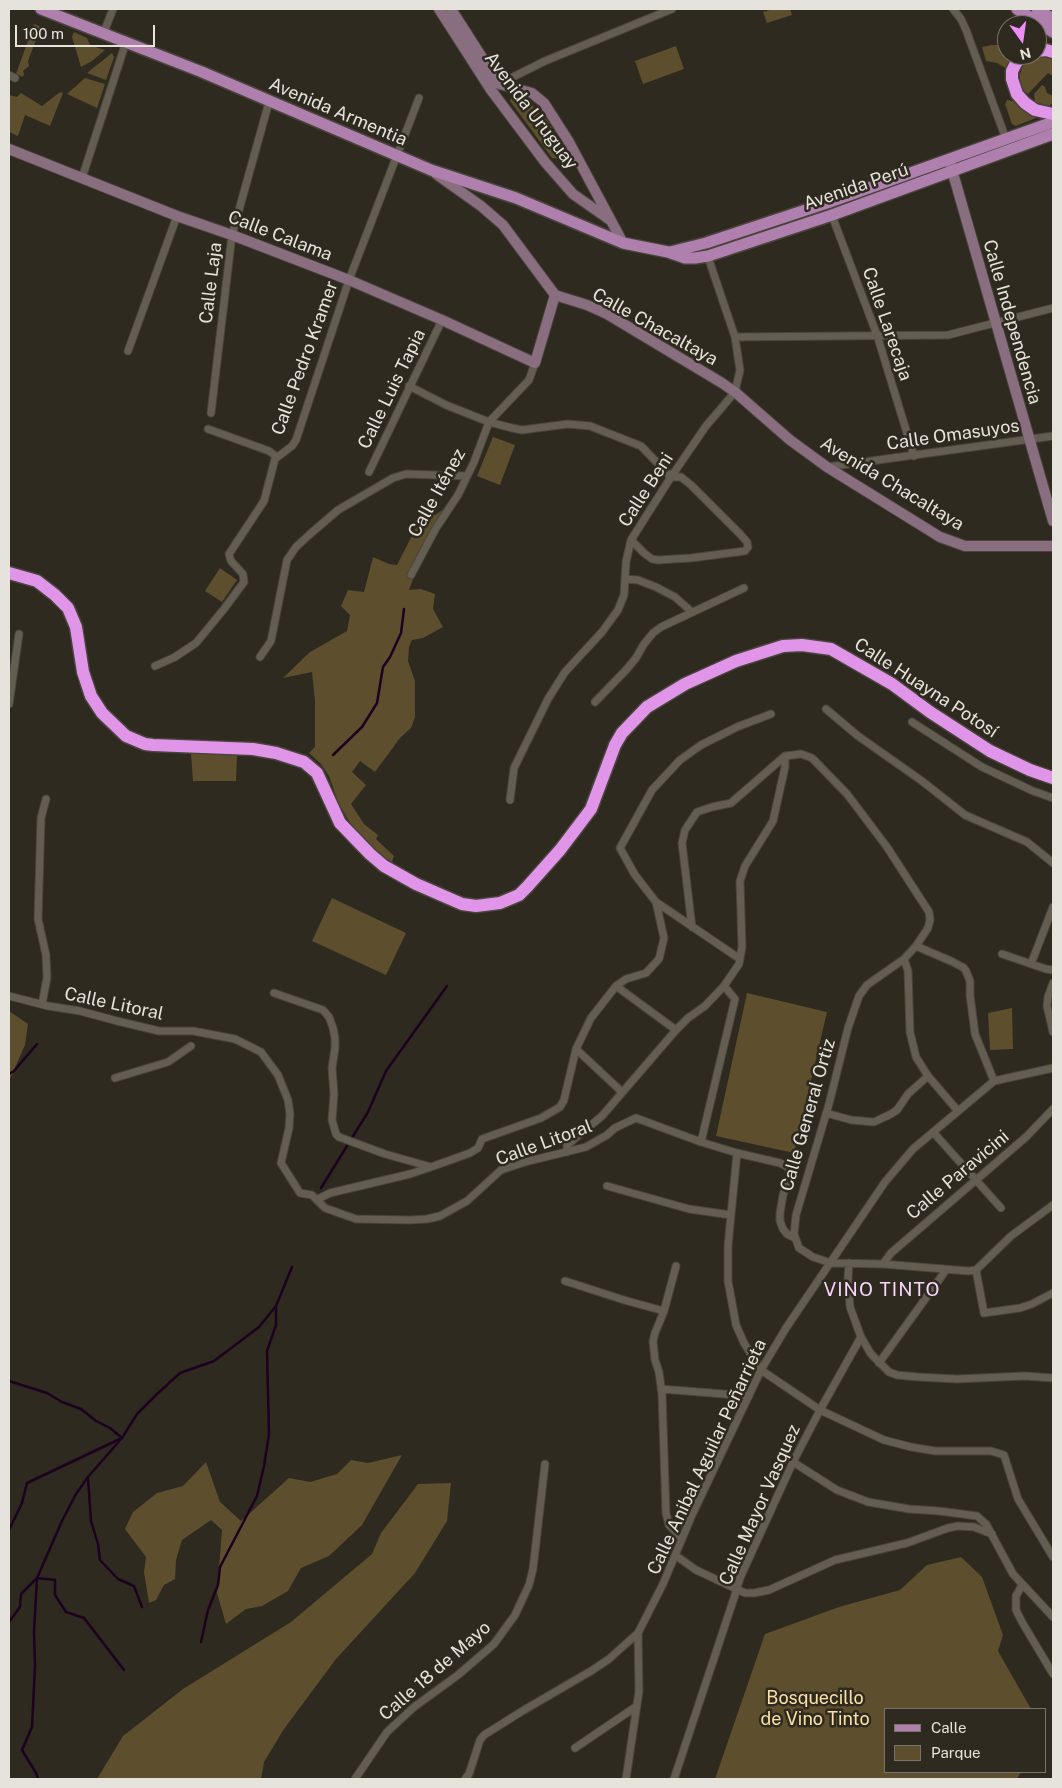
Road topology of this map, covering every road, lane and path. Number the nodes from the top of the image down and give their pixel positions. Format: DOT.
graph roads {
  1 [pos="41,9"];
  2 [pos="113,9"];
  3 [pos="439,9"];
  4 [pos="451,9"];
  5 [pos="953,9"];
  6 [pos="1017,9"];
  7 [pos="1036,9"];
  8 [pos="666,10"];
  9 [pos="1053,19"];
  10 [pos="454,23"];
  11 [pos="104,32"];
  12 [pos="1053,32"];
  13 [pos="126,42"];
  14 [pos="1015,65"];
  15 [pos="495,87"];
  16 [pos="419,98"];
  17 [pos="269,102"];
  18 [pos="1053,114"];
  19 [pos="1053,122"];
  20 [pos="1053,134"];
  21 [pos="1008,145"];
  22 [pos="9,149"];
  23 [pos="396,156"];
  24 [pos="949,160"];
  25 [pos="431,170"];
  26 [pos="952,172"];
  27 [pos="82,178"];
  28 [pos="827,203"];
  29 [pos="832,215"];
  30 [pos="178,216"];
  31 [pos="610,220"];
  32 [pos="232,235"];
  33 [pos="623,243"];
  34 [pos="706,243"];
  35 [pos="668,252"];
  36 [pos="708,256"];
  37 [pos="349,280"];
  38 [pos="555,295"];
  39 [pos="1053,308"];
  40 [pos="442,320"];
  41 [pos="996,322"];
  42 [pos="877,335"];
  43 [pos="735,337"];
  44 [pos="128,351"];
  45 [pos="535,363"];
  46 [pos="409,386"];
  47 [pos="735,392"];
  48 [pos="212,413"];
  49 [pos="489,422"];
  50 [pos="208,429"];
  51 [pos="1053,436"];
  52 [pos="1029,439"];
  53 [pos="914,456"];
  54 [pos="276,458"];
  55 [pos="827,467"];
  56 [pos="369,472"];
  57 [pos="466,476"];
  58 [pos="671,476"];
  59 [pos="1053,521"];
  60 [pos="631,540"];
  61 [pos="1053,546"];
  62 [pos="9,573"];
  63 [pos="411,575"];
  64 [pos="625,579"];
  65 [pos="744,588"];
  66 [pos="692,612"];
  67 [pos="19,634"];
  68 [pos="260,657"];
  69 [pos="155,666"];
  70 [pos="595,702"];
  71 [pos="9,704"];
  72 [pos="826,709"];
  73 [pos="771,714"];
  74 [pos="912,722"];
  75 [pos="785,756"];
  76 [pos="1053,778"];
  77 [pos="1053,798"];
  78 [pos="46,799"];
  79 [pos="510,800"];
  80 [pos="1053,863"];
  81 [pos="656,902"];
  82 [pos="1053,907"];
  83 [pos="692,927"];
  84 [pos="916,946"];
  85 [pos="1002,954"];
  86 [pos="740,959"];
  87 [pos="904,959"];
  88 [pos="1031,964"];
  89 [pos="1053,970"];
  90 [pos="1053,982"];
  91 [pos="616,986"];
  92 [pos="724,986"];
  93 [pos="274,993"];
  94 [pos="9,996"];
  95 [pos="42,1004"];
  96 [pos="1052,1015"];
  97 [pos="676,1030"];
  98 [pos="1053,1032"];
  99 [pos="191,1046"];
  100 [pos="576,1049"];
  101 [pos="1053,1068"];
  102 [pos="928,1076"];
  103 [pos="115,1078"];
  104 [pos="994,1081"];
  105 [pos="622,1092"];
  106 [pos="1053,1109"];
  107 [pos="958,1111"];
  108 [pos="826,1113"];
  109 [pos="934,1132"];
  110 [pos="701,1142"];
  111 [pos="567,1152"];
  112 [pos="737,1153"];
  113 [pos="432,1167"];
  114 [pos="976,1179"];
  115 [pos="607,1186"];
  116 [pos="318,1199"];
  117 [pos="1053,1205"];
  118 [pos="1002,1208"];
  119 [pos="730,1215"];
  120 [pos="795,1238"];
  121 [pos="850,1262"];
  122 [pos="831,1263"];
  123 [pos="883,1264"];
  124 [pos="676,1266"];
  125 [pos="946,1270"];
  126 [pos="976,1270"];
  127 [pos="565,1280"];
  128 [pos="1053,1293"];
  129 [pos="664,1311"];
  130 [pos="861,1337"];
  131 [pos="879,1363"];
  132 [pos="761,1370"];
  133 [pos="1053,1378"];
  134 [pos="661,1389"];
  135 [pos="749,1396"];
  136 [pos="820,1410"];
  137 [pos="794,1462"];
  138 [pos="545,1464"];
  139 [pos="992,1534"];
  140 [pos="681,1538"];
  141 [pos="675,1556"];
  142 [pos="1053,1557"];
  143 [pos="1022,1585"];
  144 [pos="736,1589"];
  145 [pos="1053,1617"];
  146 [pos="638,1633"];
  147 [pos="1053,1674"];
  148 [pos="637,1706"];
  149 [pos="575,1748"];
  150 [pos="355,1779"];
  151 [pos="465,1779"];
  152 [pos="626,1779"];
  153 [pos="674,1779"];
  1 -- 11 [label="main road, Avenida Armentia"];
  2 -- 11 [label="street"];
  3 -- 10 [label="main road, Avenida Uruguay"];
  4 -- 10 [label="main road, Avenida Uruguay"];
  5 -- 21 [label="street"];
  6 -- 12 [label="main road"];
  7 -- 9 [label="main road"];
  8 -- 15 [label="street"];
  10 -- 15 [label="main road, Avenida Uruguay"];
  11 -- 13 [label="main road, Avenida Armentia"];
  13 -- 17 [label="main road, Avenida Armentia"];
  13 -- 27 [label="street"];
  14 -- 18 [label="highway"];
  15 -- 31 [label="main road, Avenida Uruguay"];
  15 -- 31 [label="main road, Avenida Uruguay"];
  16 -- 23 [label="street, Calle Pedro Kramer"];
  17 -- 23 [label="main road, Avenida Armentia"];
  17 -- 32 [label="street, Calle Laja"];
  19 -- 21 [label="main road, Avenida Perú"];
  20 -- 21 [label="main road, Avenida Perú"];
  21 -- 24 [label="main road, Avenida Perú"];
  21 -- 26 [label="main road, Avenida Perú"];
  22 -- 27 [label="main road, Calle Calama"];
  23 -- 25 [label="main road, Avenida Armentia"];
  23 -- 37 [label="street, Calle Pedro Kramer"];
  24 -- 26 [label="main road, Calle Independencia"];
  24 -- 28 [label="main road, Avenida Perú"];
  25 -- 33 [label="main road, Avenida Armentia"];
  25 -- 38 [label="main road"];
  26 -- 29 [label="main road, Avenida Perú"];
  26 -- 41 [label="main road, Calle Independencia"];
  27 -- 30 [label="main road, Calle Calama"];
  28 -- 29 [label="street, Calle Larecaja"];
  28 -- 34 [label="main road, Avenida Perú"];
  29 -- 36 [label="main road, Avenida Perú"];
  29 -- 42 [label="street, Calle Larecaja"];
  30 -- 32 [label="main road, Calle Calama"];
  30 -- 44 [label="street"];
  31 -- 33 [label="main road, Avenida Uruguay"];
  32 -- 37 [label="main road, Calle Calama"];
  32 -- 48 [label="street, Calle Laja"];
  33 -- 35 [label="main road, Avenida Perú"];
  34 -- 35 [label="main road, Avenida Perú"];
  34 -- 36 [label="street, Calle Beni"];
  35 -- 36 [label="main road, Avenida Perú"];
  36 -- 43 [label="street, Calle Beni"];
  37 -- 40 [label="main road, Calle Calama"];
  37 -- 54 [label="street, Calle Pedro Kramer"];
  38 -- 45 [label="main road, Calle Iténez"];
  38 -- 47 [label="main road, Calle Chacaltaya"];
  39 -- 41 [label="street"];
  40 -- 45 [label="main road, Calle Calama"];
  40 -- 46 [label="street, Calle Luis Tapia"];
  41 -- 42 [label="street"];
  41 -- 52 [label="main road, Calle Independencia"];
  42 -- 43 [label="street"];
  42 -- 53 [label="street, Calle Larecaja"];
  43 -- 47 [label="street, Calle Beni"];
  45 -- 49 [label="street, Calle Iténez"];
  46 -- 49 [label="street"];
  46 -- 56 [label="street, Calle Luis Tapia"];
  47 -- 55 [label="main road, Avenida Chacaltaya"];
  47 -- 58 [label="street, Calle Beni"];
  49 -- 57 [label="street, Calle Iténez"];
  49 -- 58 [label="street"];
  50 -- 54 [label="street"];
  51 -- 52 [label="street, Calle Omasuyos"];
  52 -- 53 [label="street, Calle Omasuyos"];
  52 -- 59 [label="main road, Calle Independencia"];
  53 -- 55 [label="street, Calle Omasuyos"];
  54 -- 69 [label="street, Calle Pedro Kramer"];
  55 -- 61 [label="main road, Avenida Chacaltaya"];
  57 -- 63 [label="street, Calle Iténez"];
  57 -- 68 [label="street"];
  58 -- 60 [label="street, Calle Beni"];
  58 -- 60 [label="street"];
  60 -- 64 [label="street, Calle Beni"];
  62 -- 76 [label="highway, Calle Huayna Potosí"];
  64 -- 66 [label="street"];
  64 -- 79 [label="street, Calle Beni"];
  65 -- 66 [label="street"];
  66 -- 70 [label="street"];
  67 -- 71 [label="street"];
  72 -- 80 [label="street"];
  73 -- 81 [label="street"];
  74 -- 77 [label="street"];
  75 -- 83 [label="street"];
  75 -- 84 [label="street, Calle General Ortiz"];
  75 -- 86 [label="street"];
  78 -- 95 [label="street"];
  81 -- 83 [label="street"];
  81 -- 91 [label="street"];
  82 -- 88 [label="street"];
  83 -- 86 [label="street"];
  84 -- 87 [label="street, Calle General Ortiz"];
  84 -- 104 [label="street"];
  85 -- 88 [label="street"];
  86 -- 92 [label="street"];
  87 -- 102 [label="street"];
  87 -- 108 [label="street, Calle General Ortiz"];
  88 -- 89 [label="street"];
  90 -- 96 [label="street"];
  91 -- 97 [label="street"];
  91 -- 100 [label="street"];
  92 -- 97 [label="street"];
  92 -- 110 [label="street"];
  93 -- 113 [label="street"];
  94 -- 95 [label="street, Calle Litoral"];
  95 -- 116 [label="street, Calle Litoral"];
  96 -- 98 [label="street"];
  97 -- 105 [label="street"];
  99 -- 103 [label="street"];
  100 -- 105 [label="street"];
  100 -- 113 [label="street"];
  101 -- 104 [label="street, Calle Anibal Aguilar Peñarrieta"];
  102 -- 107 [label="street"];
  102 -- 108 [label="street"];
  104 -- 107 [label="street, Calle Anibal Aguilar Peñarrieta"];
  105 -- 111 [label="street"];
  106 -- 114 [label="street, Calle Paravicini"];
  107 -- 109 [label="street, Calle Anibal Aguilar Peñarrieta"];
  108 -- 120 [label="street, Calle General Ortiz"];
  109 -- 114 [label="street"];
  109 -- 122 [label="street, Calle Anibal Aguilar Peñarrieta"];
  110 -- 111 [label="street, Calle Litoral"];
  110 -- 112 [label="street"];
  111 -- 116 [label="street, Calle Litoral"];
  112 -- 119 [label="street"];
  112 -- 120 [label="street"];
  113 -- 116 [label="street"];
  114 -- 118 [label="street"];
  114 -- 123 [label="street, Calle Paravicini"];
  115 -- 119 [label="street"];
  117 -- 126 [label="street"];
  119 -- 132 [label="street"];
  120 -- 122 [label="street"];
  121 -- 122 [label="street"];
  121 -- 123 [label="street"];
  121 -- 130 [label="street"];
  122 -- 132 [label="street, Calle Anibal Aguilar Peñarrieta"];
  123 -- 125 [label="street"];
  124 -- 129 [label="street"];
  125 -- 126 [label="street"];
  125 -- 131 [label="street"];
  126 -- 128 [label="street"];
  127 -- 129 [label="street"];
  129 -- 134 [label="street"];
  130 -- 131 [label="street"];
  130 -- 136 [label="street, Calle Mayor Vasquez"];
  131 -- 133 [label="street"];
  132 -- 135 [label="street, Calle Anibal Aguilar Peñarrieta"];
  132 -- 136 [label="street"];
  134 -- 135 [label="street"];
  134 -- 140 [label="street"];
  135 -- 140 [label="street, Calle Anibal Aguilar Peñarrieta"];
  136 -- 137 [label="street, Calle Mayor Vasquez"];
  136 -- 142 [label="street"];
  137 -- 139 [label="street"];
  137 -- 144 [label="street, Calle Mayor Vasquez"];
  138 -- 150 [label="street, Calle 18 de Mayo"];
  139 -- 143 [label="street"];
  139 -- 144 [label="street"];
  140 -- 141 [label="street, Calle Anibal Aguilar Peñarrieta"];
  141 -- 144 [label="street"];
  141 -- 146 [label="street, Calle Anibal Aguilar Peñarrieta"];
  143 -- 145 [label="street"];
  143 -- 147 [label="street"];
  144 -- 153 [label="street, Calle Mayor Vasquez"];
  146 -- 148 [label="street"];
  146 -- 151 [label="street, Calle Anibal Aguilar Peñarrieta"];
  148 -- 149 [label="street"];
  148 -- 152 [label="street"];
}
